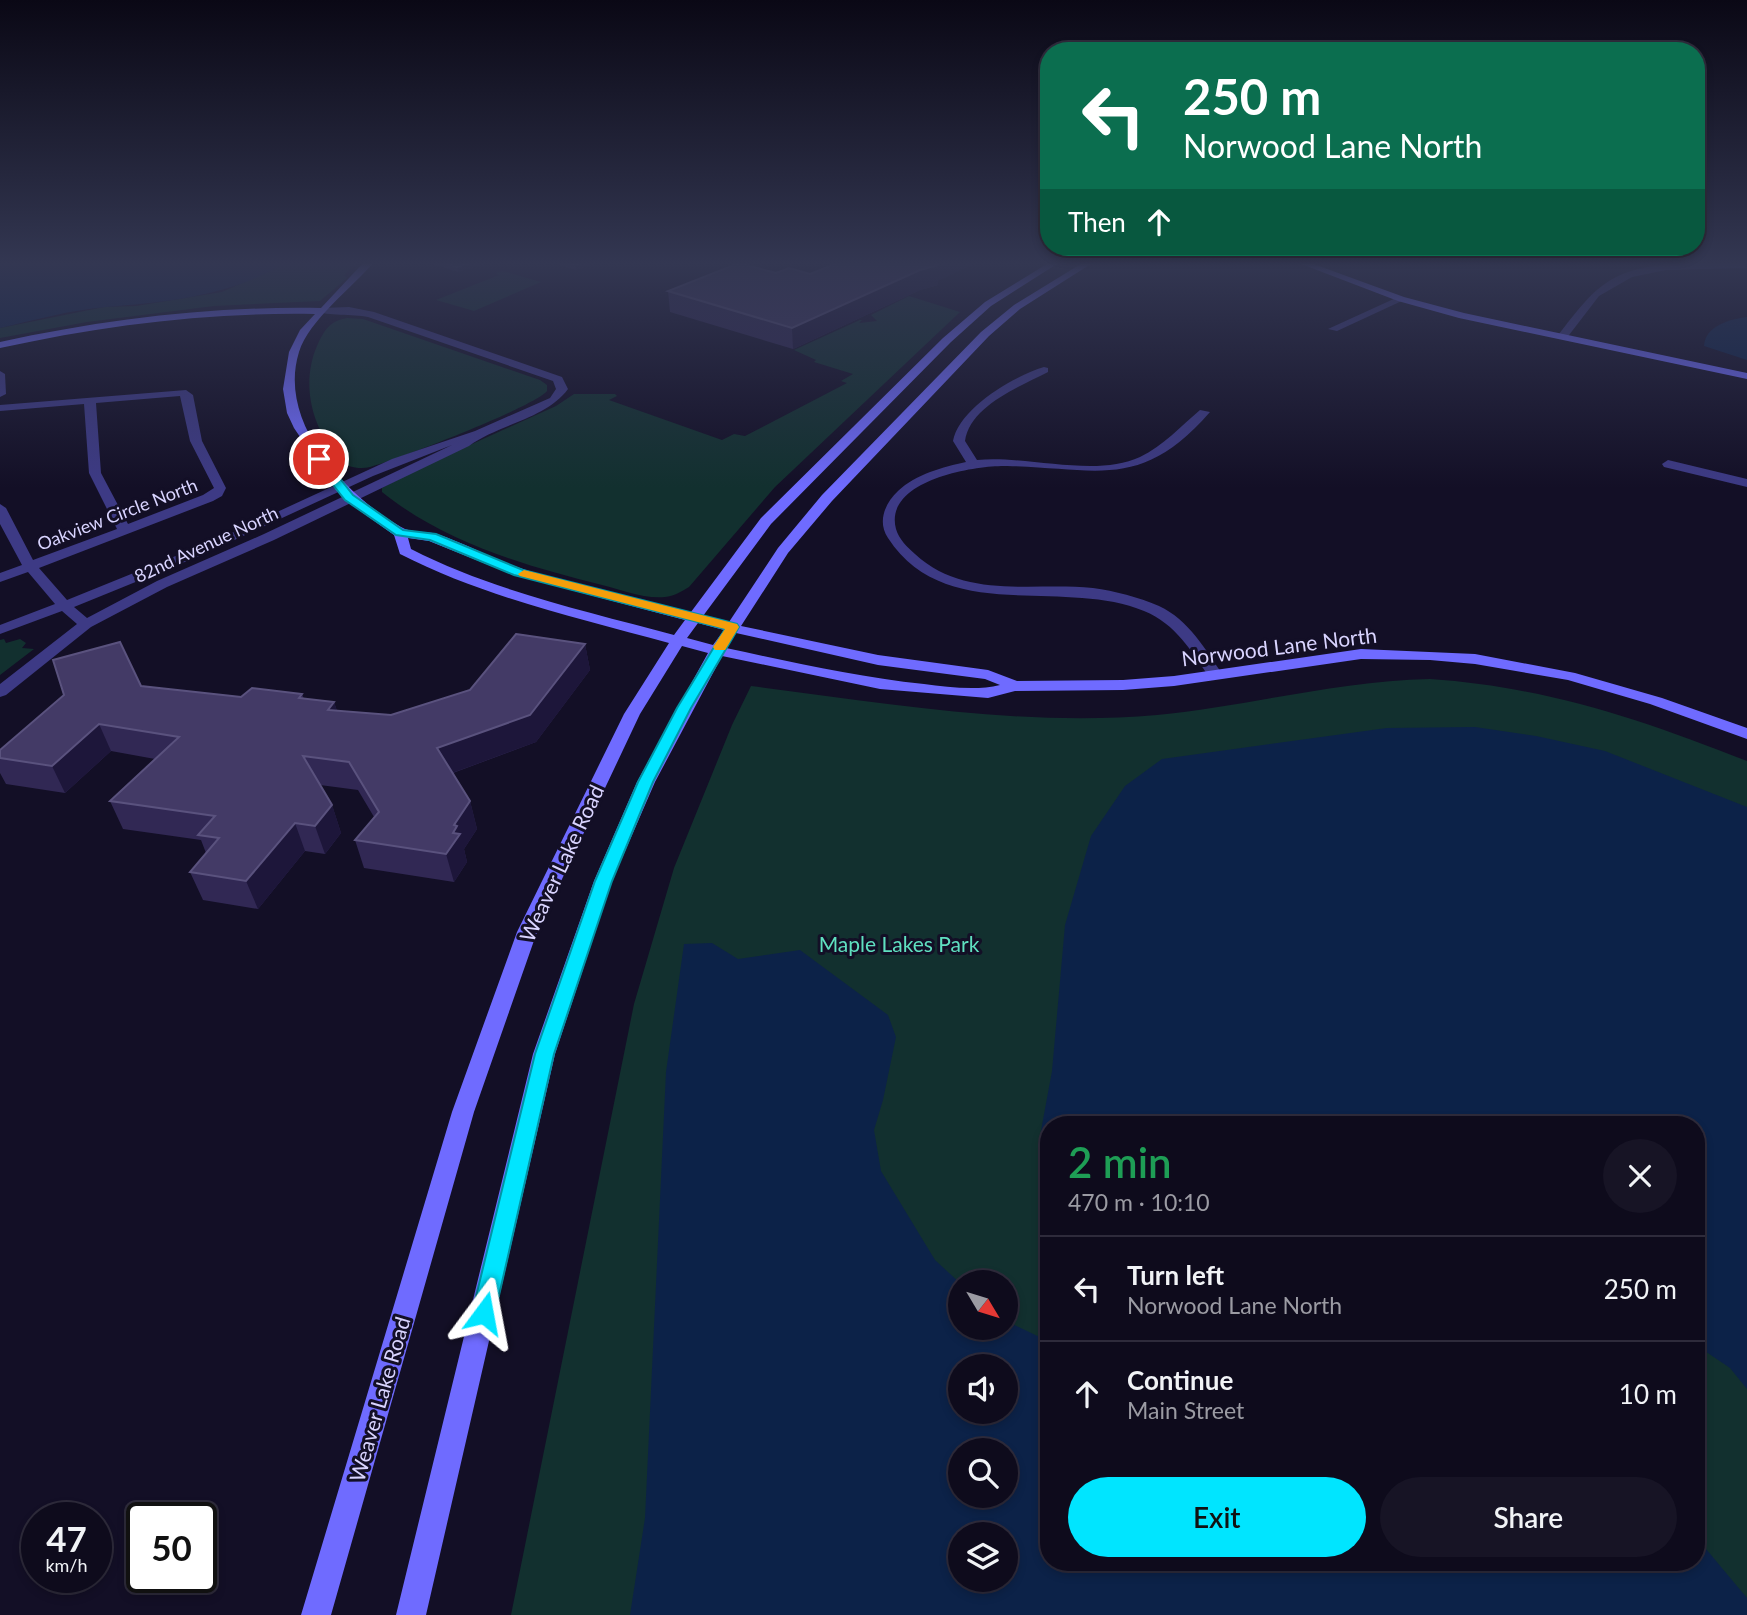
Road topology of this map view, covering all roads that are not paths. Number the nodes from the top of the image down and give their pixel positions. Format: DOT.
graph roads {
  1 [pos="40,337"];
  2 [pos="301,337"];
  3 [pos="439,337"];
  4 [pos="952,337"];
  5 [pos="982,337"];
  6 [pos="1564,337"];
  7 [pos="0,345"];
  8 [pos="1044,370"];
  9 [pos="1747,376"];
  10 [pos="91,398"];
  11 [pos="0,408"];
  12 [pos="1205,412"];
  13 [pos="974,464"];
  14 [pos="1668,464"];
  15 [pos="1747,483"];
  16 [pos="345,492"];
  17 [pos="0,508"];
  18 [pos="124,530"];
  19 [pos="400,533"];
  20 [pos="29,568"];
  21 [pos="0,578"];
  22 [pos="62,606"];
  23 [pos="694,618"];
  24 [pos="86,624"];
  25 [pos="733,627"];
  26 [pos="0,630"];
  27 [pos="678,640"];
  28 [pos="717,651"];
  29 [pos="1215,675"];
  30 [pos="1015,685"];
  31 [pos="0,692"];
  32 [pos="1747,734"];
  33 [pos="316,1615"];
  34 [pos="411,1615"];
  1 -- 7 [label="street"];
  2 -- 16 [label="street"];
  3 -- 16 [label="street, 82nd Avenue North"];
  4 -- 23 [label="street, Weaver Lake Road"];
  5 -- 25 [label="street, Weaver Lake Road"];
  6 -- 9 [label="street"];
  8 -- 13 [label="street"];
  10 -- 11 [label="street, Oakview Circle North"];
  10 -- 18 [label="street"];
  10 -- 18 [label="street, Oakview Circle North"];
  12 -- 13 [label="street"];
  13 -- 29 [label="street"];
  14 -- 15 [label="street"];
  16 -- 19 [label="street"];
  16 -- 22 [label="street, 82nd Avenue North"];
  16 -- 24 [label="street, 82nd Avenue North"];
  17 -- 20 [label="street"];
  18 -- 20 [label="street, Oakview Circle North"];
  19 -- 23 [label="street, Norwood Lane North"];
  19 -- 27 [label="street, Norwood Lane North"];
  20 -- 21 [label="street, Oakview Circle North"];
  20 -- 22 [label="street"];
  22 -- 24 [label="street"];
  22 -- 26 [label="street, 82nd Avenue North"];
  23 -- 25 [label="street, Norwood Lane North"];
  23 -- 27 [label="street, Weaver Lake Road"];
  24 -- 31 [label="street, 82nd Avenue North"];
  25 -- 28 [label="street, Weaver Lake Road"];
  25 -- 30 [label="street, Norwood Lane North"];
  27 -- 28 [label="street, Norwood Lane North"];
  27 -- 33 [label="street, Weaver Lake Road"];
  28 -- 30 [label="street, Norwood Lane North"];
  28 -- 34 [label="street, Weaver Lake Road"];
  29 -- 30 [label="street, Norwood Lane North"];
  29 -- 32 [label="street, Norwood Lane North"];
}
